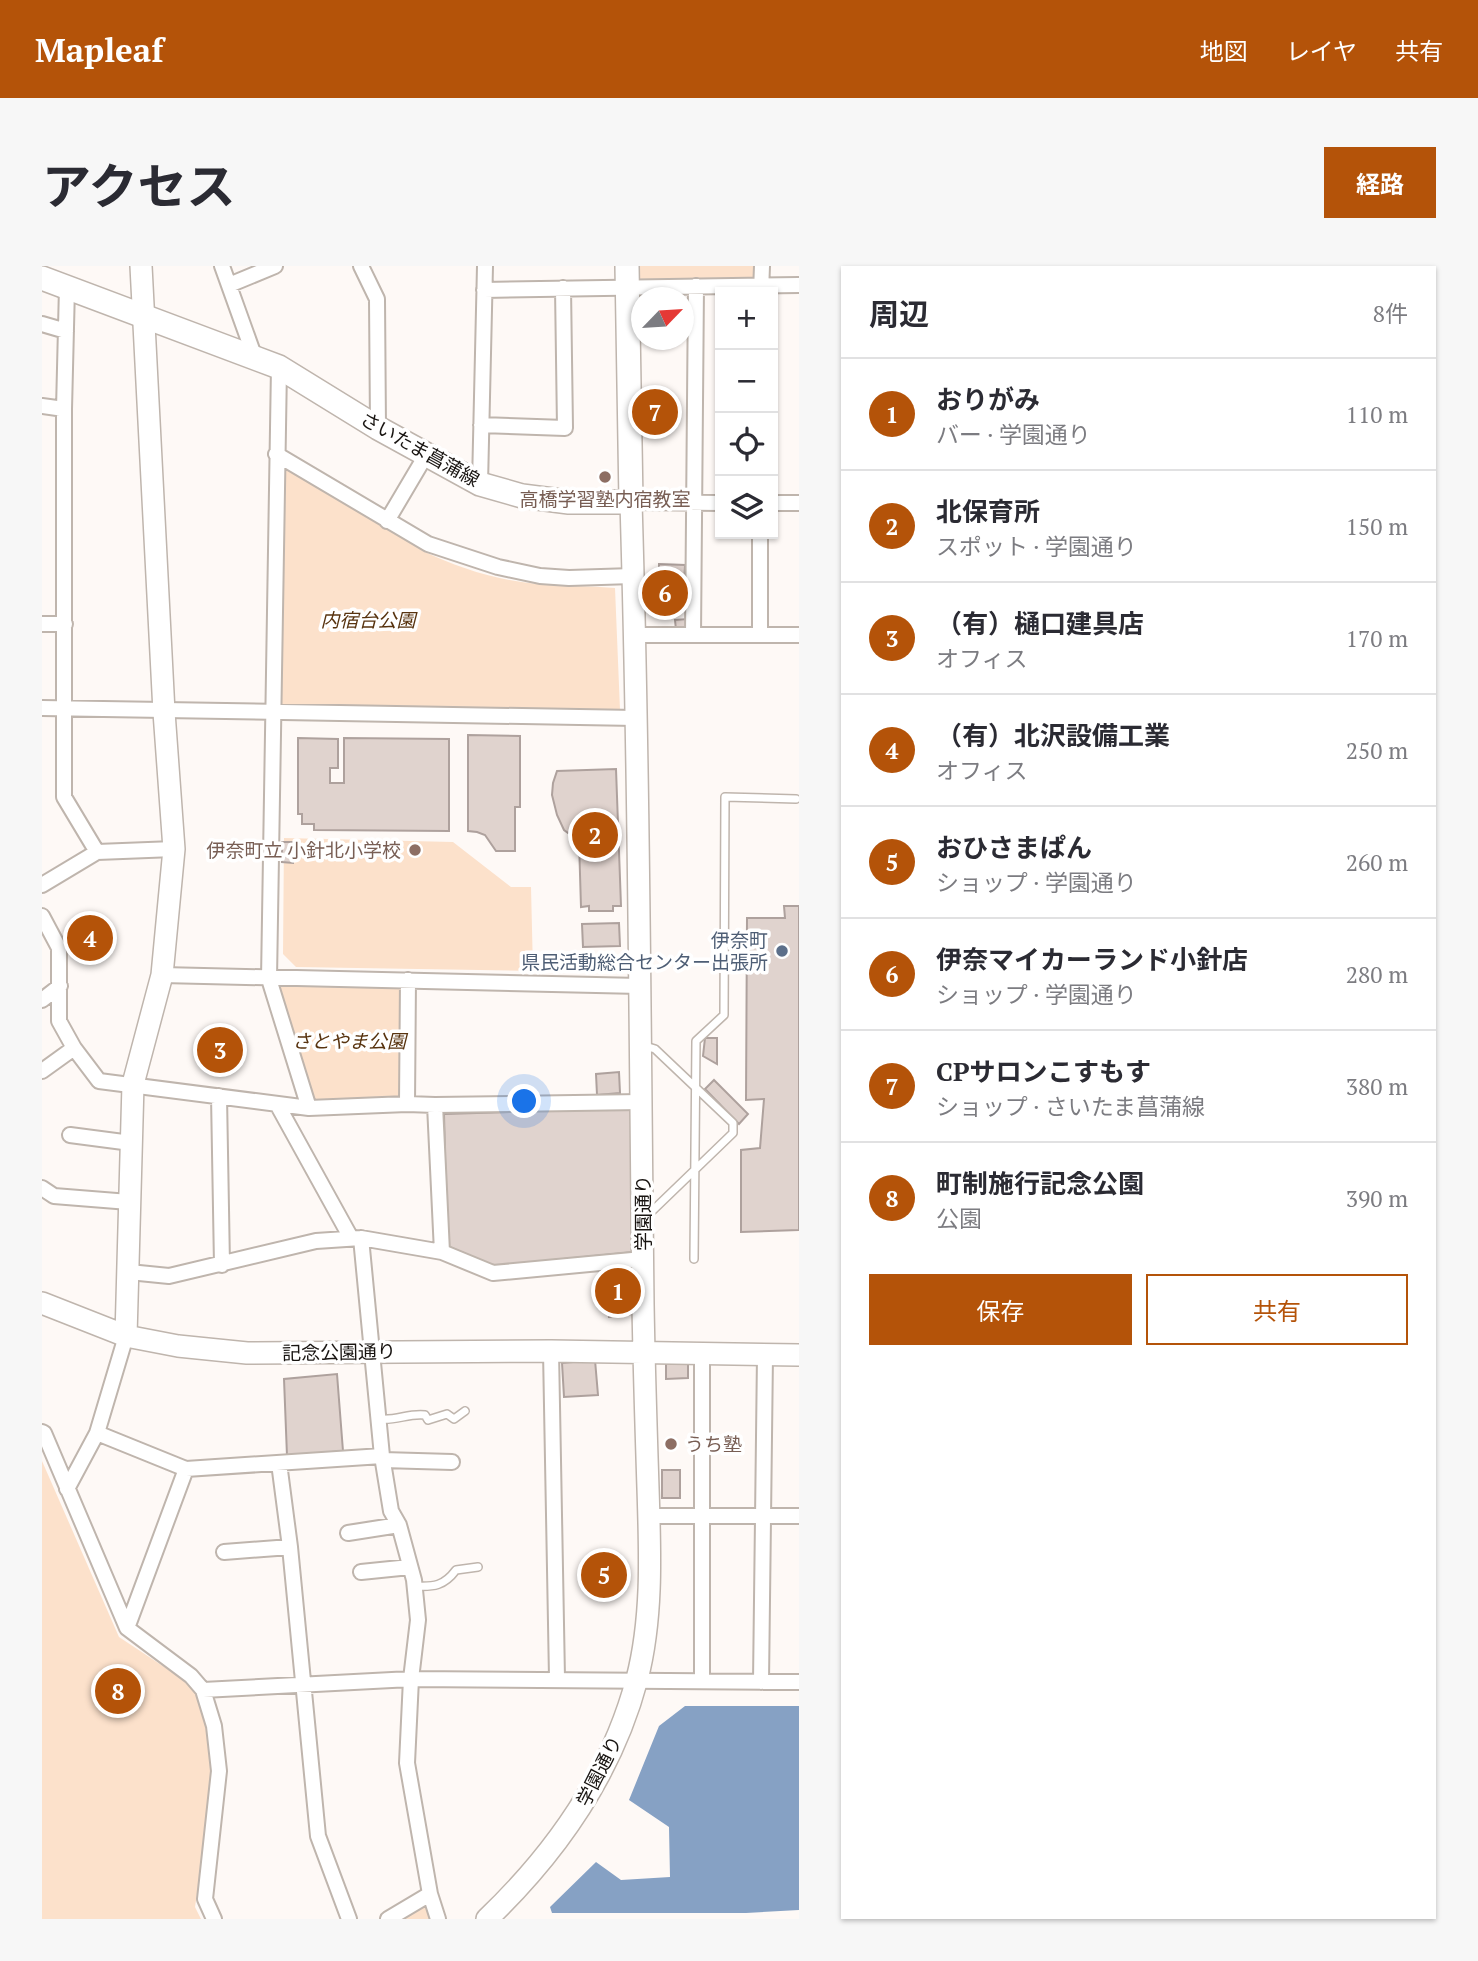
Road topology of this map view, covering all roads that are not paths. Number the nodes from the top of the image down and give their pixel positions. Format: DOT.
graph roads {
  1 [pos="141,266"];
  2 [pos="222,266"];
  3 [pos="275,266"];
  4 [pos="361,266"];
  5 [pos="485,266"];
  6 [pos="762,266"];
  7 [pos="627,276"];
  8 [pos="42,278"];
  9 [pos="229,285"];
  10 [pos="799,285"];
  11 [pos="696,286"];
  12 [pos="67,287"];
  13 [pos="718,287"];
  14 [pos="761,287"];
  15 [pos="778,287"];
  16 [pos="563,288"];
  17 [pos="484,290"];
  18 [pos="144,316"];
  19 [pos="42,324"];
  20 [pos="66,331"];
  21 [pos="255,358"];
  22 [pos="279,367"];
  23 [pos="42,406"];
  24 [pos="64,409"];
  25 [pos="481,425"];
  26 [pos="378,428"];
  27 [pos="276,454"];
  28 [pos="426,455"];
  29 [pos="480,484"];
  30 [pos="631,502"];
  31 [pos="694,502"];
  32 [pos="715,503"];
  33 [pos="778,503"];
  34 [pos="799,503"];
  35 [pos="387,521"];
  36 [pos="760,539"];
  37 [pos="633,576"];
  38 [pos="42,624"];
  39 [pos="65,624"];
  40 [pos="635,635"];
  41 [pos="693,635"];
  42 [pos="760,635"];
  43 [pos="799,635"];
  44 [pos="42,708"];
  45 [pos="62,708"];
  46 [pos="164,712"];
  47 [pos="273,713"];
  48 [pos="636,718"];
  49 [pos="796,799"];
  50 [pos="174,849"];
  51 [pos="97,852"];
  52 [pos="42,885"];
  53 [pos="42,916"];
  54 [pos="162,975"];
  55 [pos="269,979"];
  56 [pos="408,980"];
  57 [pos="60,986"];
  58 [pos="640,986"];
  59 [pos="42,1000"];
  60 [pos="640,1045"];
  61 [pos="74,1048"];
  62 [pos="42,1071"];
  63 [pos="133,1084"];
  64 [pos="695,1087"];
  65 [pos="219,1096"];
  66 [pos="641,1102"];
  67 [pos="277,1104"];
  68 [pos="407,1104"];
  69 [pos="435,1105"];
  70 [pos="309,1108"];
  71 [pos="70,1135"];
  72 [pos="131,1143"];
  73 [pos="695,1169"];
  74 [pos="42,1188"];
  75 [pos="129,1202"];
  76 [pos="644,1219"];
  77 [pos="356,1238"];
  78 [pos="442,1252"];
  79 [pos="643,1259"];
  80 [pos="694,1259"];
  81 [pos="222,1265"];
  82 [pos="129,1272"];
  83 [pos="42,1303"];
  84 [pos="126,1336"];
  85 [pos="373,1351"];
  86 [pos="551,1351"];
  87 [pos="644,1353"];
  88 [pos="702,1354"];
  89 [pos="765,1355"];
  90 [pos="799,1355"];
  91 [pos="465,1411"];
  92 [pos="379,1419"];
  93 [pos="42,1432"];
  94 [pos="97,1433"];
  95 [pos="383,1458"];
  96 [pos="452,1462"];
  97 [pos="279,1463"];
  98 [pos="186,1469"];
  99 [pos="67,1489"];
  100 [pos="762,1515"];
  101 [pos="649,1516"];
  102 [pos="702,1516"];
  103 [pos="799,1516"];
  104 [pos="399,1525"];
  105 [pos="348,1533"];
  106 [pos="290,1547"];
  107 [pos="224,1552"];
  108 [pos="410,1567"];
  109 [pos="478,1567"];
  110 [pos="361,1572"];
  111 [pos="414,1586"];
  112 [pos="127,1628"];
  113 [pos="557,1678"];
  114 [pos="411,1679"];
  115 [pos="637,1679"];
  116 [pos="702,1681"];
  117 [pos="761,1682"];
  118 [pos="799,1682"];
  119 [pos="304,1684"];
  120 [pos="202,1690"];
  121 [pos="430,1894"];
  122 [pos="214,1919"];
  123 [pos="349,1919"];
  124 [pos="388,1919"];
  125 [pos="438,1919"];
  126 [pos="488,1919"];
  1 -- 18 [label="street"];
  2 -- 9 [label="street"];
  3 -- 9 [label="street"];
  4 -- 26 [label="street"];
  5 -- 17 [label="street"];
  6 -- 14 [label="street"];
  7 -- 11 [label="street"];
  7 -- 16 [label="street"];
  7 -- 30 [label="main road"];
  8 -- 12 [label="main road, さいたま菖蒲線"];
  9 -- 21 [label="street"];
  10 -- 15 [label="street"];
  11 -- 13 [label="street"];
  11 -- 31 [label="street"];
  12 -- 18 [label="main road, さいたま菖蒲線"];
  12 -- 20 [label="street"];
  16 -- 17 [label="street"];
  16 -- 25 [label="street"];
  17 -- 25 [label="street"];
  18 -- 21 [label="main road, さいたま菖蒲線"];
  18 -- 46 [label="street"];
  19 -- 20 [label="street"];
  20 -- 24 [label="street"];
  21 -- 22 [label="main road, さいたま菖蒲線"];
  22 -- 26 [label="main road, さいたま菖蒲線"];
  22 -- 27 [label="street"];
  23 -- 24 [label="street"];
  24 -- 39 [label="street"];
  25 -- 29 [label="street"];
  26 -- 28 [label="main road, さいたま菖蒲線"];
  27 -- 35 [label="street"];
  27 -- 47 [label="street"];
  28 -- 29 [label="main road, さいたま菖蒲線"];
  28 -- 35 [label="street"];
  29 -- 30 [label="main road, さいたま菖蒲線"];
  30 -- 31 [label="street"];
  30 -- 37 [label="street, 学園通り"];
  31 -- 32 [label="street"];
  31 -- 41 [label="street"];
  33 -- 34 [label="street"];
  35 -- 37 [label="street"];
  36 -- 42 [label="street"];
  37 -- 40 [label="street, 学園通り"];
  38 -- 39 [label="street"];
  39 -- 45 [label="street"];
  40 -- 41 [label="street"];
  40 -- 48 [label="street, 学園通り"];
  41 -- 42 [label="street"];
  42 -- 43 [label="street"];
  44 -- 45 [label="street"];
  45 -- 46 [label="street"];
  45 -- 51 [label="street"];
  46 -- 47 [label="street"];
  46 -- 50 [label="street"];
  47 -- 48 [label="street"];
  47 -- 55 [label="street"];
  48 -- 58 [label="street, 学園通り"];
  49 -- 64 [label="lane"];
  50 -- 51 [label="street"];
  50 -- 54 [label="street"];
  51 -- 52 [label="street"];
  53 -- 57 [label="street"];
  54 -- 55 [label="street"];
  54 -- 63 [label="street"];
  55 -- 56 [label="street"];
  55 -- 70 [label="street"];
  56 -- 58 [label="street"];
  56 -- 68 [label="street"];
  57 -- 59 [label="street"];
  57 -- 61 [label="street"];
  58 -- 60 [label="street, 学園通り"];
  60 -- 64 [label="lane"];
  60 -- 66 [label="street, 学園通り"];
  61 -- 62 [label="street"];
  61 -- 63 [label="street"];
  63 -- 65 [label="street"];
  63 -- 72 [label="street"];
  64 -- 73 [label="lane"];
  64 -- 73 [label="lane"];
  65 -- 67 [label="street"];
  65 -- 81 [label="street"];
  66 -- 69 [label="street"];
  66 -- 76 [label="street, 学園通り"];
  67 -- 70 [label="street"];
  67 -- 77 [label="street"];
  68 -- 69 [label="street"];
  68 -- 70 [label="street"];
  69 -- 78 [label="street"];
  71 -- 72 [label="street"];
  72 -- 75 [label="street"];
  73 -- 76 [label="lane"];
  73 -- 80 [label="lane"];
  74 -- 75 [label="street"];
  75 -- 82 [label="street"];
  76 -- 79 [label="street, 学園通り"];
  77 -- 78 [label="street"];
  77 -- 81 [label="street"];
  77 -- 85 [label="street"];
  78 -- 79 [label="street"];
  79 -- 87 [label="street, 学園通り"];
  81 -- 82 [label="street"];
  82 -- 84 [label="street"];
  83 -- 84 [label="street, 記念公園通り"];
  84 -- 85 [label="street, 記念公園通り"];
  84 -- 94 [label="street"];
  85 -- 86 [label="street, 記念公園通り"];
  85 -- 92 [label="street"];
  86 -- 87 [label="street, 記念公園通り"];
  86 -- 113 [label="street"];
  87 -- 88 [label="street, 記念公園通り"];
  87 -- 101 [label="street, 学園通り"];
  88 -- 89 [label="street, 記念公園通り"];
  88 -- 102 [label="street"];
  89 -- 90 [label="street, 記念公園通り"];
  89 -- 100 [label="street"];
  91 -- 92 [label="lane"];
  92 -- 95 [label="street"];
  93 -- 99 [label="street"];
  94 -- 98 [label="street"];
  94 -- 99 [label="street"];
  95 -- 96 [label="street"];
  95 -- 97 [label="street"];
  95 -- 104 [label="street"];
  97 -- 98 [label="street"];
  97 -- 106 [label="street"];
  98 -- 112 [label="street"];
  99 -- 112 [label="street"];
  100 -- 102 [label="street"];
  100 -- 103 [label="street"];
  100 -- 117 [label="street"];
  101 -- 102 [label="street"];
  101 -- 115 [label="street, 学園通り"];
  102 -- 116 [label="street"];
  104 -- 105 [label="street"];
  104 -- 108 [label="street"];
  106 -- 107 [label="street"];
  106 -- 119 [label="street"];
  108 -- 110 [label="street"];
  108 -- 111 [label="street"];
  109 -- 111 [label="lane"];
  111 -- 114 [label="street"];
  112 -- 120 [label="street"];
  113 -- 114 [label="street"];
  113 -- 115 [label="street"];
  114 -- 119 [label="street"];
  114 -- 121 [label="street"];
  115 -- 116 [label="street"];
  115 -- 126 [label="street, 学園通り"];
  116 -- 117 [label="street"];
  117 -- 118 [label="street"];
  119 -- 120 [label="street"];
  119 -- 123 [label="street"];
  120 -- 122 [label="street"];
  121 -- 124 [label="street"];
  121 -- 125 [label="street"];
}
